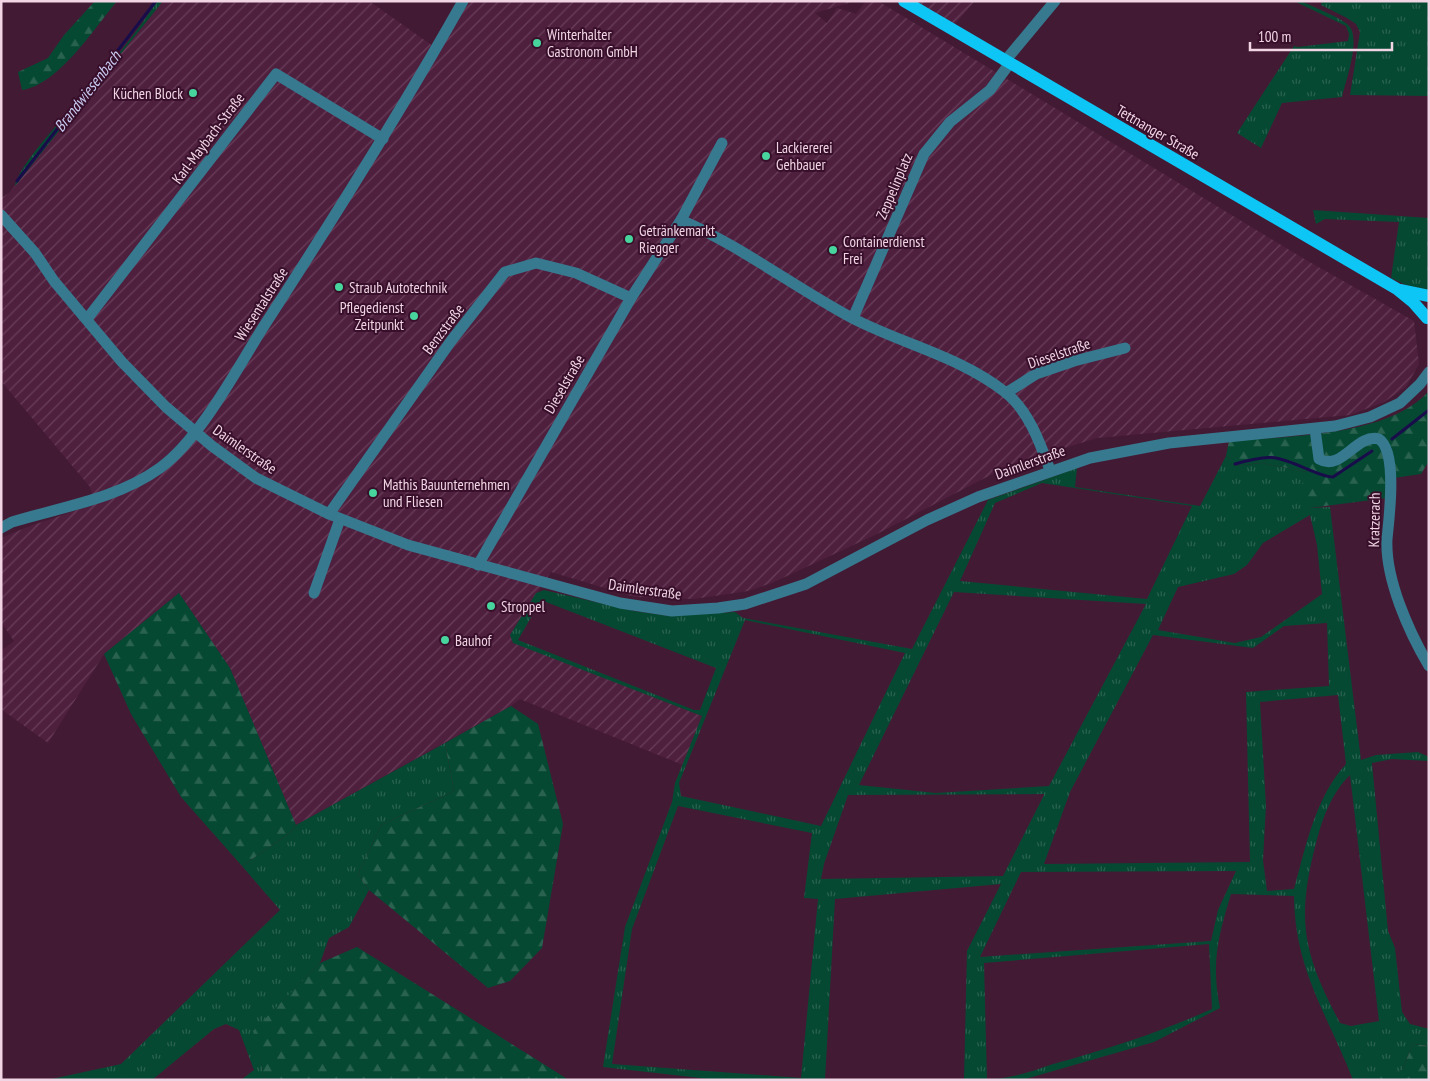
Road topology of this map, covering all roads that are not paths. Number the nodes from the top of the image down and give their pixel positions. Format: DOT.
graph roads {
  1 [pos="463,1"];
  2 [pos="904,1"];
  3 [pos="1055,1"];
  4 [pos="1007,62"];
  5 [pos="383,139"];
  6 [pos="722,143"];
  7 [pos="1,215"];
  8 [pos="681,220"];
  9 [pos="1397,290"];
  10 [pos="1429,296"];
  11 [pos="631,298"];
  12 [pos="1429,305"];
  13 [pos="853,318"];
  14 [pos="87,319"];
  15 [pos="1428,321"];
  16 [pos="1125,348"];
  17 [pos="1429,372"];
  18 [pos="1006,393"];
  19 [pos="1315,428"];
  20 [pos="194,431"];
  21 [pos="1050,470"];
  22 [pos="334,516"];
  23 [pos="1,528"];
  24 [pos="478,564"];
  25 [pos="314,593"];
  26 [pos="1429,666"];
  1 -- 5 [label="street, Wiesentalstraße"];
  2 -- 4 [label="main road, Tettnanger Straße"];
  3 -- 4 [label="street, Zeppelinplatz"];
  4 -- 9 [label="main road, Tettnanger Straße"];
  4 -- 13 [label="street, Zeppelinplatz"];
  5 -- 14 [label="street, Karl-Maybach-Straße"];
  5 -- 20 [label="street, Wiesentalstraße"];
  6 -- 8 [label="street, Dieselstraße"];
  7 -- 14 [label="street, Daimlerstraße"];
  8 -- 11 [label="street, Dieselstraße"];
  8 -- 13 [label="street"];
  9 -- 10 [label="main road, Tettnanger Straße"];
  9 -- 15 [label="main road, Tettnanger Straße"];
  11 -- 22 [label="street, Benzstraße"];
  11 -- 24 [label="street, Dieselstraße"];
  12 -- 15 [label="main road"];
  13 -- 18 [label="street"];
  14 -- 20 [label="street, Daimlerstraße"];
  16 -- 18 [label="street, Dieselstraße"];
  17 -- 19 [label="street, Daimlerstraße"];
  18 -- 21 [label="street"];
  19 -- 21 [label="street, Daimlerstraße"];
  19 -- 26 [label="street, Kratzerach"];
  20 -- 22 [label="street, Daimlerstraße"];
  20 -- 23 [label="street, Wiesentalstraße"];
  21 -- 24 [label="street, Daimlerstraße"];
  22 -- 24 [label="street, Daimlerstraße"];
  22 -- 25 [label="street, Benzstraße"];
}
